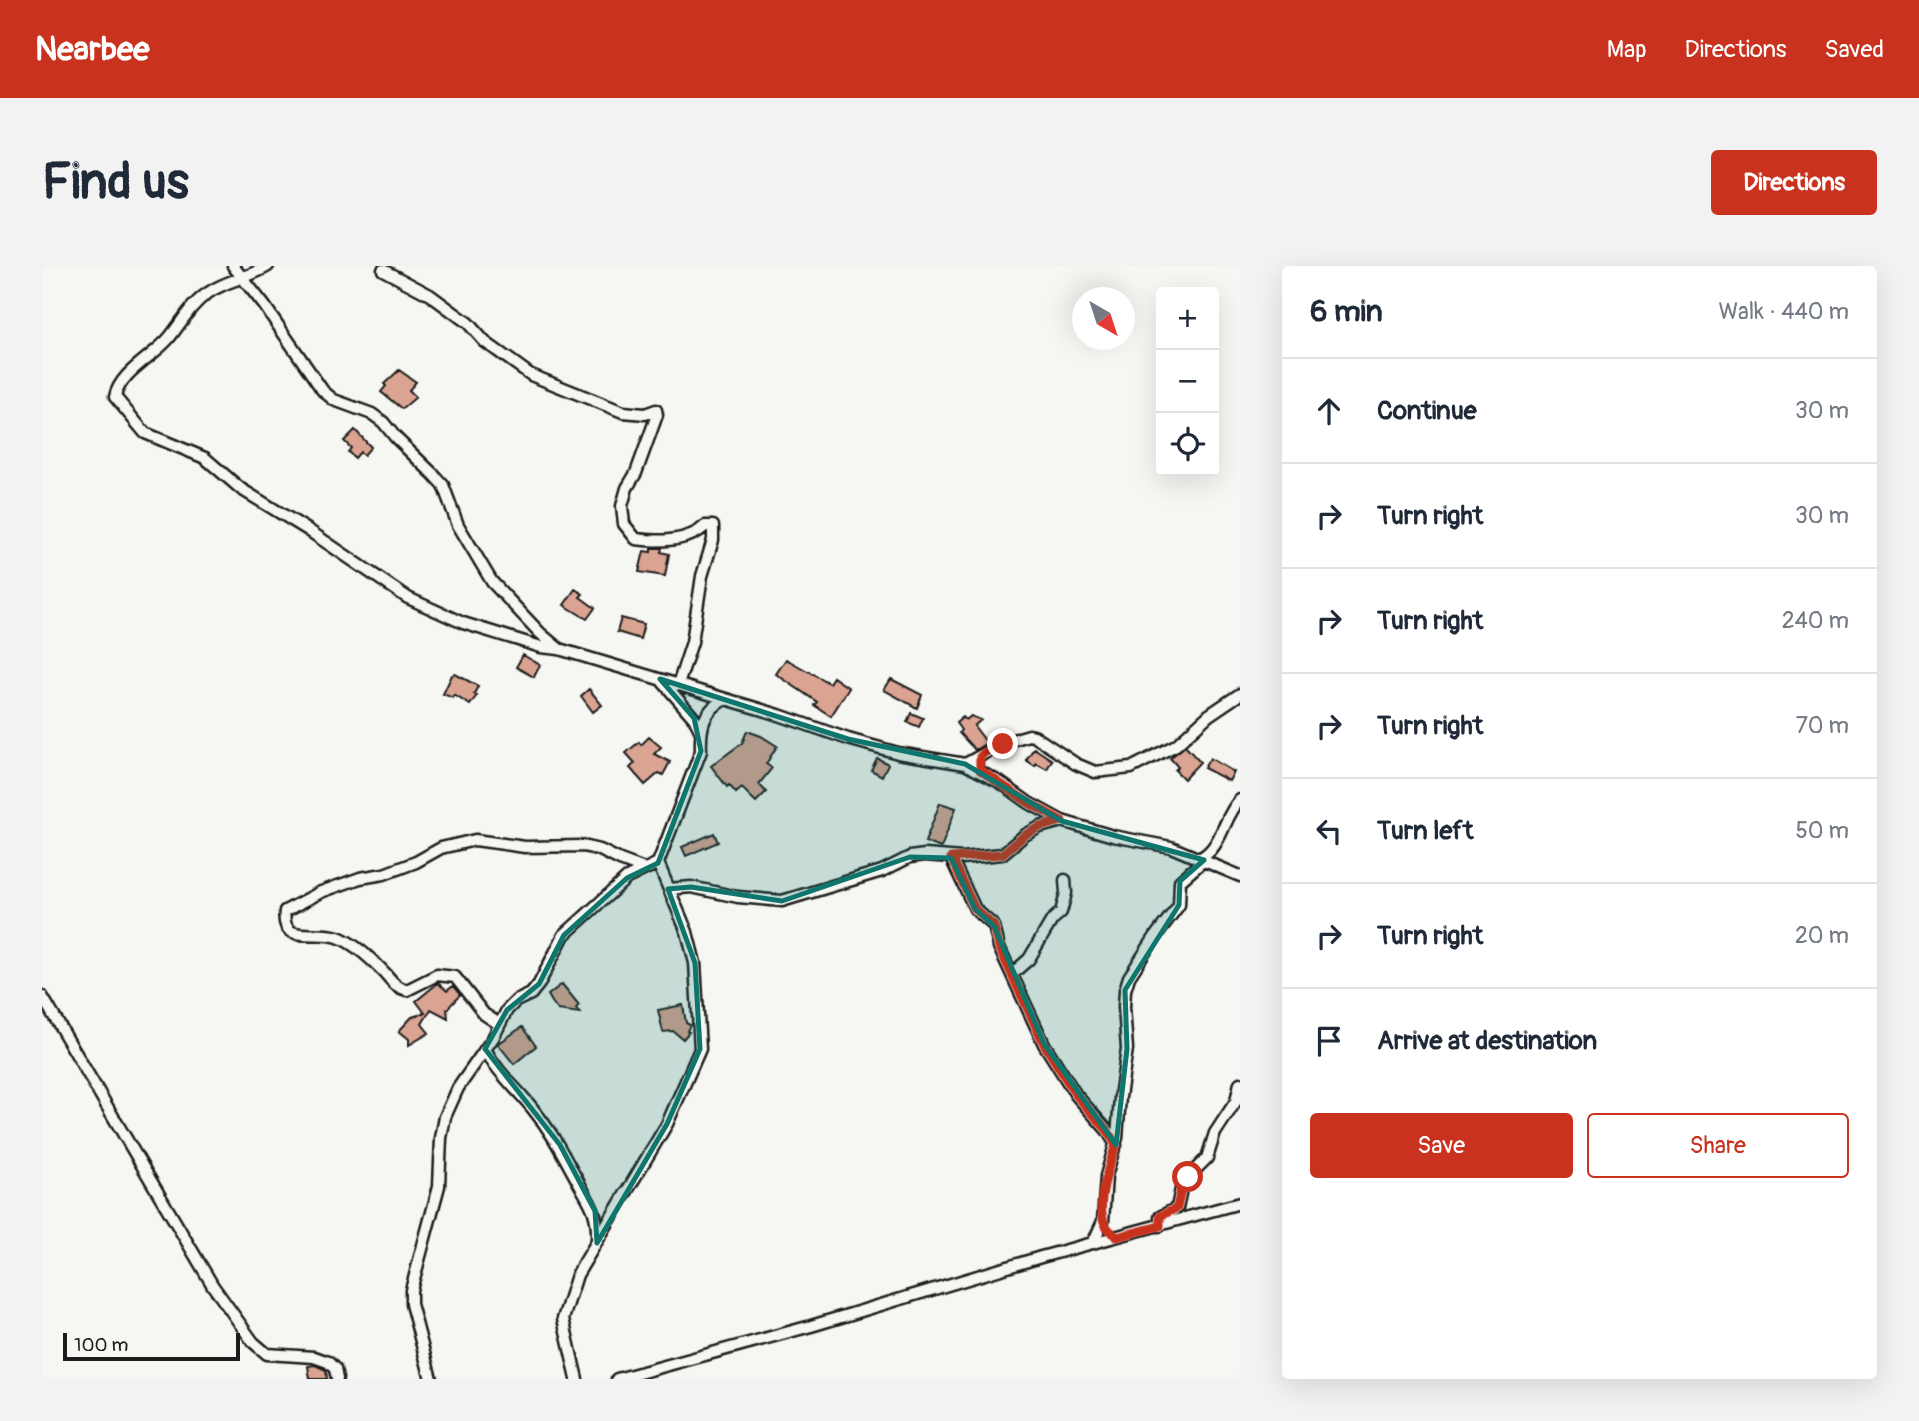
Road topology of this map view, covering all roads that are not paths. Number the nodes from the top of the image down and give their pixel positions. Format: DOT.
graph roads {
  1 [pos="233,266"];
  2 [pos="268,266"];
  3 [pos="382,267"];
  4 [pos="243,279"];
  5 [pos="559,649"];
  6 [pos="660,679"];
  7 [pos="678,685"];
  8 [pos="1240,694"];
  9 [pos="725,699"];
  10 [pos="701,732"];
  11 [pos="980,757"];
  12 [pos="965,764"];
  13 [pos="980,770"];
  14 [pos="1240,800"];
  15 [pos="1062,821"];
  16 [pos="1213,850"];
  17 [pos="951,858"];
  18 [pos="1202,859"];
  19 [pos="657,863"];
  20 [pos="1218,865"];
  21 [pos="644,869"];
  22 [pos="1240,876"];
  23 [pos="1065,880"];
  24 [pos="668,889"];
  25 [pos="1013,973"];
  26 [pos="42,996"];
  27 [pos="499,1024"];
  28 [pos="485,1049"];
  29 [pos="1240,1083"];
  30 [pos="1116,1145"];
  31 [pos="1240,1203"];
  32 [pos="1103,1221"];
  33 [pos="1160,1226"];
  34 [pos="1117,1237"];
  35 [pos="597,1243"];
  36 [pos="1093,1243"];
  37 [pos="337,1379"];
  38 [pos="431,1379"];
  39 [pos="578,1379"];
  40 [pos="617,1379"];
  1 -- 4 [label="street"];
  2 -- 4 [label="street"];
  3 -- 7 [label="street"];
  4 -- 5 [label="street"];
  4 -- 5 [label="street"];
  5 -- 6 [label="street"];
  6 -- 7 [label="street"];
  6 -- 10 [label="street"];
  7 -- 9 [label="street"];
  8 -- 11 [label="street"];
  9 -- 10 [label="street"];
  9 -- 12 [label="street"];
  10 -- 19 [label="street"];
  11 -- 12 [label="street"];
  11 -- 13 [label="street"];
  12 -- 13 [label="street"];
  13 -- 15 [label="street"];
  14 -- 16 [label="street"];
  15 -- 17 [label="street"];
  15 -- 18 [label="street"];
  16 -- 18 [label="street"];
  16 -- 20 [label="street"];
  17 -- 24 [label="street"];
  17 -- 25 [label="street"];
  18 -- 20 [label="street"];
  18 -- 30 [label="street"];
  19 -- 21 [label="street"];
  19 -- 24 [label="street"];
  20 -- 22 [label="street"];
  21 -- 27 [label="street"];
  21 -- 27 [label="street"];
  23 -- 25 [label="street"];
  24 -- 35 [label="street"];
  25 -- 30 [label="street"];
  26 -- 37 [label="street"];
  27 -- 28 [label="street"];
  28 -- 35 [label="street"];
  28 -- 38 [label="street"];
  29 -- 33 [label="street"];
  30 -- 32 [label="street"];
  31 -- 33 [label="street"];
  32 -- 34 [label="street"];
  32 -- 36 [label="street"];
  33 -- 34 [label="street"];
  34 -- 36 [label="street"];
  35 -- 39 [label="street"];
  36 -- 40 [label="street"];
}
